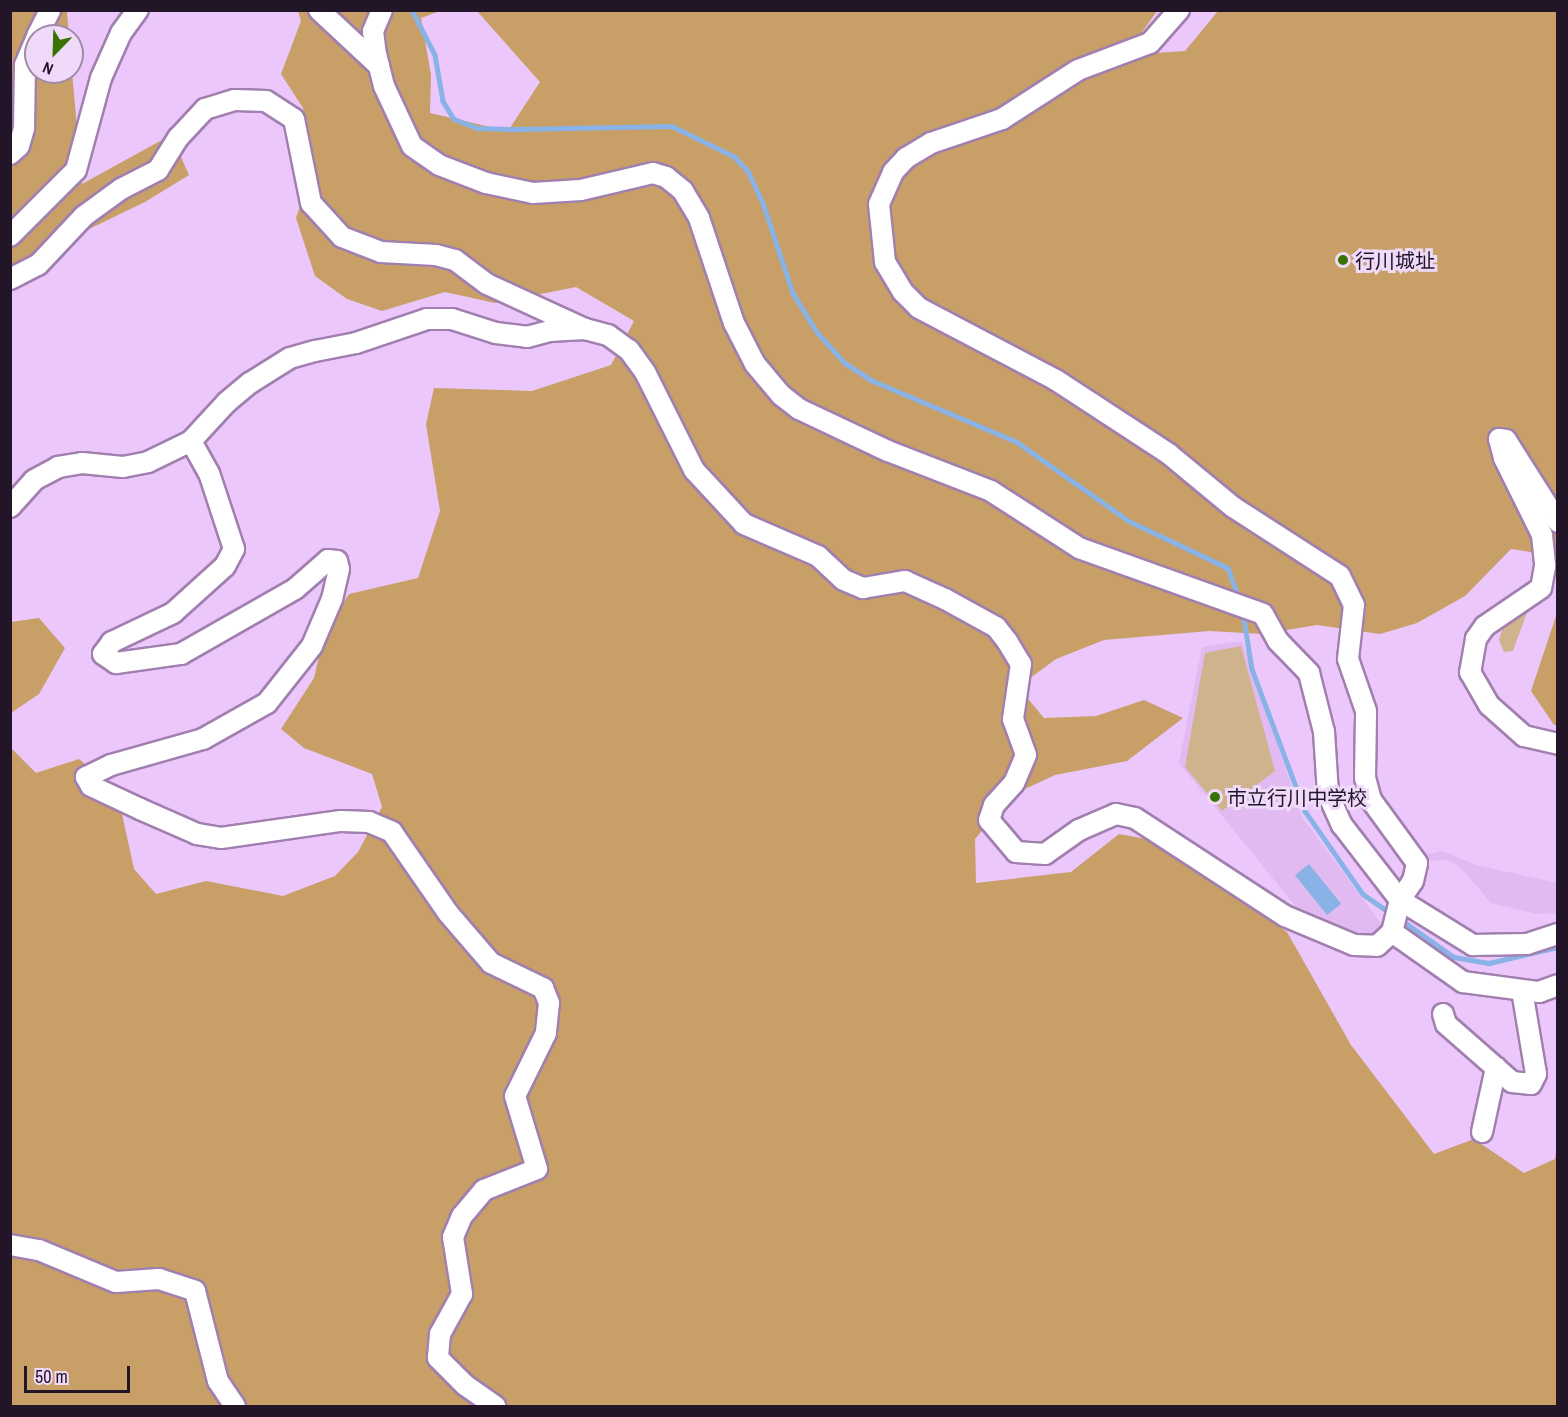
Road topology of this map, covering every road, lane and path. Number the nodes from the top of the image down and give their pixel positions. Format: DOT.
graph roads {
  1 [pos="50,10"];
  2 [pos="138,10"];
  3 [pos="320,10"];
  4 [pos="382,10"];
  5 [pos="1179,10"];
  6 [pos="43,24"];
  7 [pos="379,66"];
  8 [pos="25,84"];
  9 [pos="10,154"];
  10 [pos="10,236"];
  11 [pos="10,279"];
  12 [pos="585,329"];
  13 [pos="191,441"];
  14 [pos="10,507"];
  15 [pos="1557,522"];
  16 [pos="1557,744"];
  17 [pos="1400,900"];
  18 [pos="1392,932"];
  19 [pos="1557,934"];
  20 [pos="1557,985"];
  21 [pos="1522,990"];
  22 [pos="1443,1014"];
  23 [pos="1496,1068"];
  24 [pos="1482,1132"];
  25 [pos="10,1245"];
  26 [pos="235,1407"];
  27 [pos="495,1407"];
  1 -- 6 [label="street"];
  2 -- 10 [label="street"];
  3 -- 7 [label="street"];
  4 -- 7 [label="street"];
  5 -- 17 [label="street"];
  7 -- 17 [label="street"];
  8 -- 9 [label="street"];
  11 -- 12 [label="street"];
  12 -- 13 [label="street"];
  12 -- 18 [label="street"];
  13 -- 14 [label="street"];
  13 -- 27 [label="street"];
  15 -- 16 [label="street"];
  17 -- 18 [label="street"];
  17 -- 19 [label="street"];
  18 -- 21 [label="street"];
  20 -- 21 [label="street"];
  21 -- 23 [label="street"];
  22 -- 23 [label="street"];
  23 -- 24 [label="street"];
  25 -- 26 [label="street"];
}
